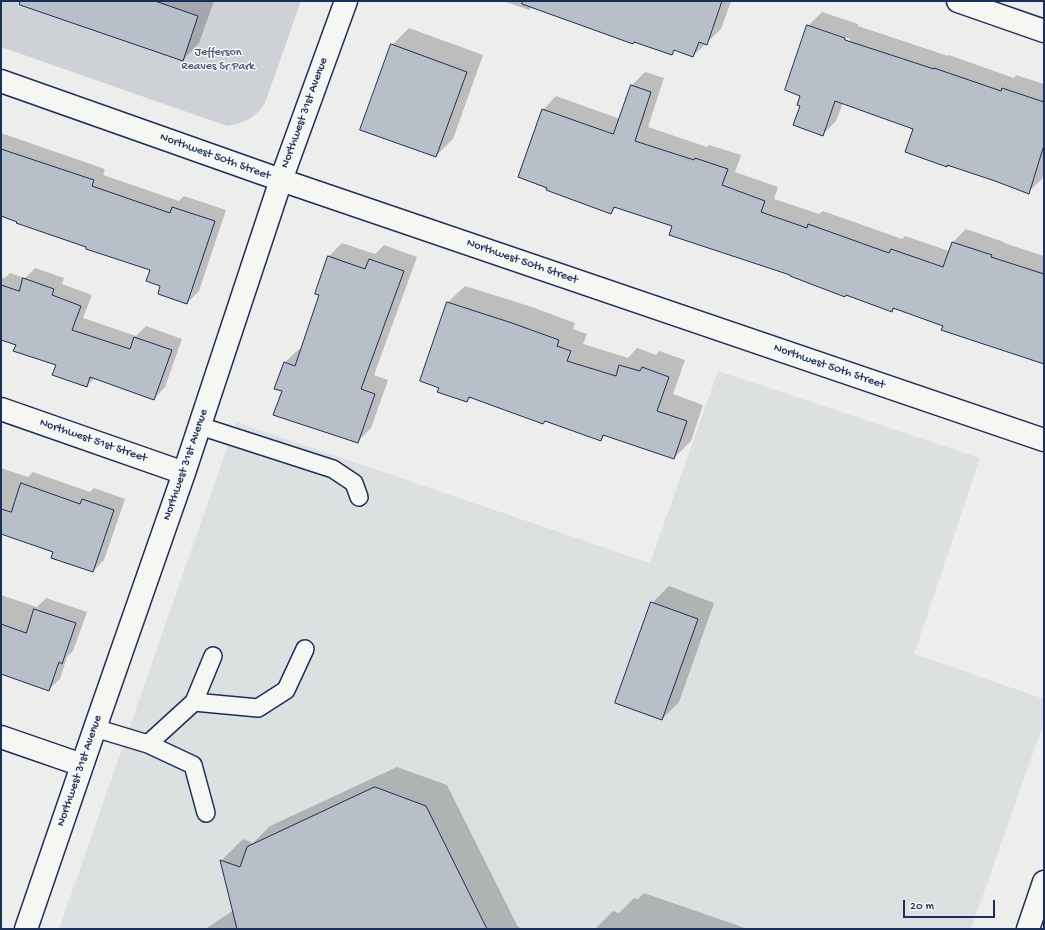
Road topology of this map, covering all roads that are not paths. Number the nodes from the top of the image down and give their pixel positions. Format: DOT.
graph roads {
  1 [pos="346,1"];
  2 [pos="958,1"];
  3 [pos="1044,31"];
  4 [pos="1,81"];
  5 [pos="281,180"];
  6 [pos="1,409"];
  7 [pos="200,426"];
  8 [pos="1044,440"];
  9 [pos="184,473"];
  10 [pos="359,497"];
  11 [pos="306,649"];
  12 [pos="212,656"];
  13 [pos="194,702"];
  14 [pos="95,728"];
  15 [pos="1,737"];
  16 [pos="148,744"];
  17 [pos="82,765"];
  18 [pos="206,813"];
  19 [pos="1044,882"];
  20 [pos="26,929"];
  21 [pos="1028,929"];
  1 -- 5 [label="street, Northwest 31st Avenue"];
  2 -- 3 [label="street"];
  4 -- 5 [label="street, Northwest 50th Street"];
  5 -- 7 [label="street, Northwest 31st Avenue"];
  5 -- 8 [label="street, Northwest 50th Street"];
  6 -- 9 [label="street, Northwest 51st Street"];
  7 -- 9 [label="street, Northwest 31st Avenue"];
  7 -- 10 [label="lane"];
  9 -- 14 [label="street, Northwest 31st Avenue"];
  11 -- 13 [label="lane"];
  12 -- 13 [label="lane"];
  13 -- 16 [label="lane"];
  14 -- 16 [label="lane"];
  14 -- 17 [label="street, Northwest 31st Avenue"];
  15 -- 17 [label="street"];
  16 -- 18 [label="lane"];
  17 -- 20 [label="street, Northwest 31st Avenue"];
  19 -- 21 [label="street"];
}
